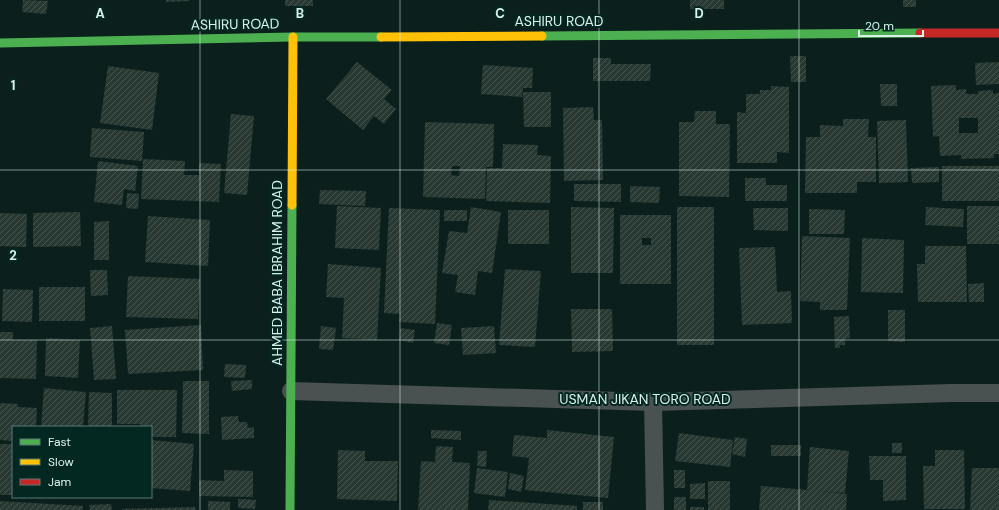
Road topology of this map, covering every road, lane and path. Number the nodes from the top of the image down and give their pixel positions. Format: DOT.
graph roads {
  1 [pos="999,33"];
  2 [pos="293,36"];
  3 [pos="0,43"];
  4 [pos="291,391"];
  5 [pos="999,393"];
  6 [pos="653,402"];
  7 [pos="290,510"];
  8 [pos="656,510"];
  1 -- 2 [label="street, ASHIRU ROAD"];
  2 -- 3 [label="street, ASHIRU ROAD"];
  2 -- 4 [label="street, AHMED BABA IBRAHIM ROAD"];
  4 -- 6 [label="street, USMAN JIKAN TORO ROAD"];
  4 -- 7 [label="street, AHMED BABA IBRAHIM ROAD"];
  5 -- 6 [label="street, USMAN JIKAN TORO ROAD"];
  6 -- 8 [label="street"];
}
